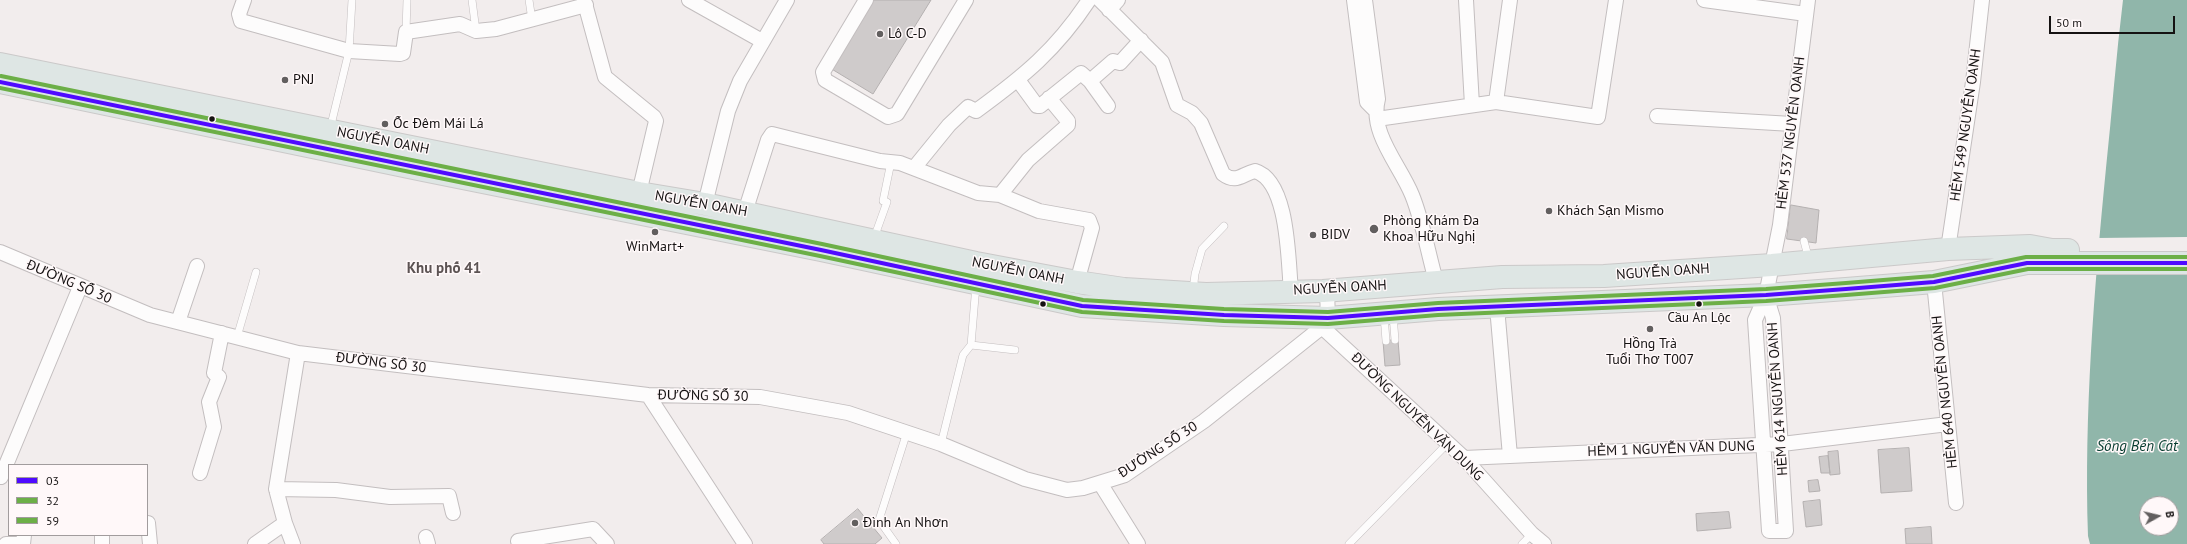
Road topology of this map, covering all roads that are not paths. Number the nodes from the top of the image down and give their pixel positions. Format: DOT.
graph roads {
  1 [pos="244,0"];
  2 [pos="352,0"];
  3 [pos="407,0"];
  4 [pos="472,0"];
  5 [pos="529,0"];
  6 [pos="787,0"];
  7 [pos="866,0"];
  8 [pos="966,0"];
  9 [pos="1089,0"];
  10 [pos="1354,0"];
  11 [pos="1365,0"];
  12 [pos="1466,0"];
  13 [pos="1510,0"];
  14 [pos="1616,0"];
  15 [pos="1704,0"];
  16 [pos="1808,0"];
  17 [pos="1982,0"];
  18 [pos="698,2"];
  19 [pos="585,3"];
  20 [pos="1109,3"];
  21 [pos="1806,14"];
  22 [pos="532,20"];
  23 [pos="476,31"];
  24 [pos="406,32"];
  25 [pos="1141,40"];
  26 [pos="762,41"];
  27 [pos="349,51"];
  28 [pos="0,64"];
  29 [pos="1018,80"];
  30 [pos="1090,81"];
  31 [pos="0,82"];
  32 [pos="1049,98"];
  33 [pos="1496,102"];
  34 [pos="1472,105"];
  35 [pos="1108,106"];
  36 [pos="1376,115"];
  37 [pos="1657,116"];
  38 [pos="1792,124"];
  39 [pos="329,131"];
  40 [pos="885,161"];
  41 [pos="914,168"];
  42 [pos="639,193"];
  43 [pos="1000,195"];
  44 [pos="705,204"];
  45 [pos="745,212"];
  46 [pos="1224,226"];
  47 [pos="873,240"];
  48 [pos="1804,241"];
  49 [pos="2187,248"];
  50 [pos="1948,249"];
  51 [pos="0,252"];
  52 [pos="2052,256"];
  53 [pos="1809,262"];
  54 [pos="2187,262"];
  55 [pos="1772,265"];
  56 [pos="197,266"];
  57 [pos="256,272"];
  58 [pos="1436,281"];
  59 [pos="1077,282"];
  60 [pos="1934,282"];
  61 [pos="976,283"];
  62 [pos="80,287"];
  63 [pos="1327,290"];
  64 [pos="1291,291"];
  65 [pos="1193,293"];
  66 [pos="1766,295"];
  67 [pos="1497,307"];
  68 [pos="1438,309"];
  69 [pos="1388,313"];
  70 [pos="178,322"];
  71 [pos="1325,323"];
  72 [pos="222,334"];
  73 [pos="237,337"];
  74 [pos="1395,340"];
  75 [pos="1386,341"];
  76 [pos="971,345"];
  77 [pos="1015,350"];
  78 [pos="298,353"];
  79 [pos="648,395"];
  80 [pos="1948,424"];
  81 [pos="906,432"];
  82 [pos="1448,443"];
  83 [pos="941,444"];
  84 [pos="1782,444"];
  85 [pos="1764,445"];
  86 [pos="1510,456"];
  87 [pos="1464,458"];
  88 [pos="200,472"];
  89 [pos="2,477"];
  90 [pos="1100,483"];
  91 [pos="276,489"];
  92 [pos="1956,503"];
  93 [pos="453,513"];
  94 [pos="148,523"];
  95 [pos="285,523"];
  96 [pos="1532,534"];
  97 [pos="24,536"];
  98 [pos="518,542"];
  99 [pos="6,544"];
  100 [pos="150,544"];
  101 [pos="254,544"];
  102 [pos="293,544"];
  103 [pos="607,544"];
  104 [pos="745,544"];
  105 [pos="896,544"];
  106 [pos="1138,544"];
  107 [pos="1349,544"];
  108 [pos="1522,544"];
  109 [pos="1544,544"];
  1 -- 27 [label="street"];
  2 -- 27 [label="lane"];
  3 -- 24 [label="lane"];
  4 -- 23 [label="lane"];
  5 -- 22 [label="lane"];
  6 -- 26 [label="street"];
  7 -- 8 [label="street"];
  9 -- 29 [label="street"];
  10 -- 36 [label="street"];
  11 -- 36 [label="street"];
  12 -- 34 [label="street"];
  13 -- 33 [label="street"];
  14 -- 33 [label="street"];
  15 -- 21 [label="street"];
  16 -- 21 [label="street, HẺM 537 NGUYỄN OANH"];
  17 -- 50 [label="street, HẺM 549 NGUYỄN OANH"];
  18 -- 26 [label="street"];
  19 -- 22 [label="street"];
  19 -- 42 [label="street"];
  20 -- 25 [label="street"];
  21 -- 38 [label="street, HẺM 537 NGUYỄN OANH"];
  22 -- 23 [label="street"];
  23 -- 24 [label="street"];
  24 -- 27 [label="street"];
  25 -- 30 [label="street"];
  25 -- 64 [label="street"];
  26 -- 44 [label="street"];
  27 -- 39 [label="lane"];
  28 -- 39 [label="main road, NGUYỄN OANH"];
  29 -- 32 [label="street"];
  29 -- 41 [label="street"];
  30 -- 32 [label="street"];
  30 -- 35 [label="street"];
  31 -- 61 [label="main road, NGUYỄN OANH"];
  32 -- 43 [label="street"];
  33 -- 34 [label="street"];
  34 -- 36 [label="street"];
  36 -- 58 [label="street"];
  37 -- 38 [label="street"];
  38 -- 55 [label="street, HẺM 537 NGUYỄN OANH"];
  39 -- 42 [label="main road, NGUYỄN OANH"];
  40 -- 41 [label="street"];
  40 -- 45 [label="street"];
  40 -- 47 [label="lane"];
  41 -- 43 [label="street"];
  42 -- 44 [label="main road, NGUYỄN OANH"];
  43 -- 59 [label="street"];
  44 -- 45 [label="main road, NGUYỄN OANH"];
  45 -- 47 [label="main road, NGUYỄN OANH"];
  46 -- 65 [label="lane"];
  47 -- 59 [label="main road, NGUYỄN OANH"];
  48 -- 53 [label="lane"];
  49 -- 52 [label="main road"];
  50 -- 52 [label="main road, NGUYỄN OANH"];
  50 -- 53 [label="main road, NGUYỄN OANH"];
  51 -- 62 [label="street, ĐƯỜNG SỐ 30"];
  52 -- 54 [label="main road"];
  52 -- 60 [label="main road, NGUYỄN OANH"];
  53 -- 55 [label="main road, NGUYỄN OANH"];
  55 -- 58 [label="main road, NGUYỄN OANH"];
  55 -- 66 [label="street, HẺM 537 NGUYỄN OANH"];
  56 -- 70 [label="street"];
  57 -- 73 [label="lane"];
  58 -- 63 [label="main road, NGUYỄN OANH"];
  58 -- 68 [label="main road"];
  59 -- 65 [label="main road, NGUYỄN OANH"];
  60 -- 66 [label="main road, NGUYỄN OANH"];
  60 -- 80 [label="street, HẺM 640 NGUYỄN OANH"];
  61 -- 71 [label="main road, NGUYỄN OANH"];
  61 -- 76 [label="lane"];
  62 -- 70 [label="street, ĐƯỜNG SỐ 30"];
  62 -- 89 [label="street"];
  63 -- 64 [label="main road, NGUYỄN OANH"];
  63 -- 71 [label="street"];
  64 -- 65 [label="main road, NGUYỄN OANH"];
  66 -- 67 [label="main road, NGUYỄN OANH"];
  66 -- 84 [label="street, HẺM 614 NGUYỄN OANH"];
  66 -- 85 [label="street, HẺM 614 NGUYỄN OANH"];
  67 -- 68 [label="main road, NGUYỄN OANH"];
  67 -- 86 [label="street"];
  68 -- 69 [label="main road, NGUYỄN OANH"];
  69 -- 71 [label="main road, NGUYỄN OANH"];
  69 -- 74 [label="lane"];
  69 -- 75 [label="lane"];
  70 -- 72 [label="street, ĐƯỜNG SỐ 30"];
  71 -- 82 [label="street, ĐƯỜNG NGUYỄN VĂN DUNG"];
  71 -- 90 [label="street, ĐƯỜNG SỐ 30"];
  72 -- 73 [label="street, ĐƯỜNG SỐ 30"];
  72 -- 88 [label="street"];
  73 -- 78 [label="street, ĐƯỜNG SỐ 30"];
  76 -- 77 [label="lane"];
  76 -- 83 [label="lane"];
  78 -- 79 [label="street, ĐƯỜNG SỐ 30"];
  78 -- 91 [label="street"];
  79 -- 81 [label="street, ĐƯỜNG SỐ 30"];
  79 -- 104 [label="street"];
  80 -- 84 [label="street, HẺM 1 NGUYỄN VĂN DUNG"];
  80 -- 92 [label="street, HẺM 640 NGUYỄN OANH"];
  81 -- 83 [label="street, ĐƯỜNG SỐ 30"];
  81 -- 105 [label="lane"];
  82 -- 87 [label="street, ĐƯỜNG NGUYỄN VĂN DUNG"];
  82 -- 107 [label="lane"];
  83 -- 90 [label="street, ĐƯỜNG SỐ 30"];
  84 -- 85 [label="street, HẺM 1 NGUYỄN VĂN DUNG"];
  84 -- 85 [label="street, HẺM 614 NGUYỄN OANH"];
  85 -- 86 [label="street, HẺM 1 NGUYỄN VĂN DUNG"];
  86 -- 87 [label="street, HẺM 1 NGUYỄN VĂN DUNG"];
  87 -- 96 [label="street, ĐƯỜNG NGUYỄN VĂN DUNG"];
  90 -- 106 [label="street"];
  91 -- 93 [label="street"];
  91 -- 95 [label="street"];
  94 -- 100 [label="street"];
  95 -- 101 [label="street"];
  95 -- 102 [label="street"];
  96 -- 108 [label="lane"];
  96 -- 109 [label="street, ĐƯỜNG NGUYỄN VĂN DUNG"];
  97 -- 99 [label="street"];
  98 -- 103 [label="street"];
}
